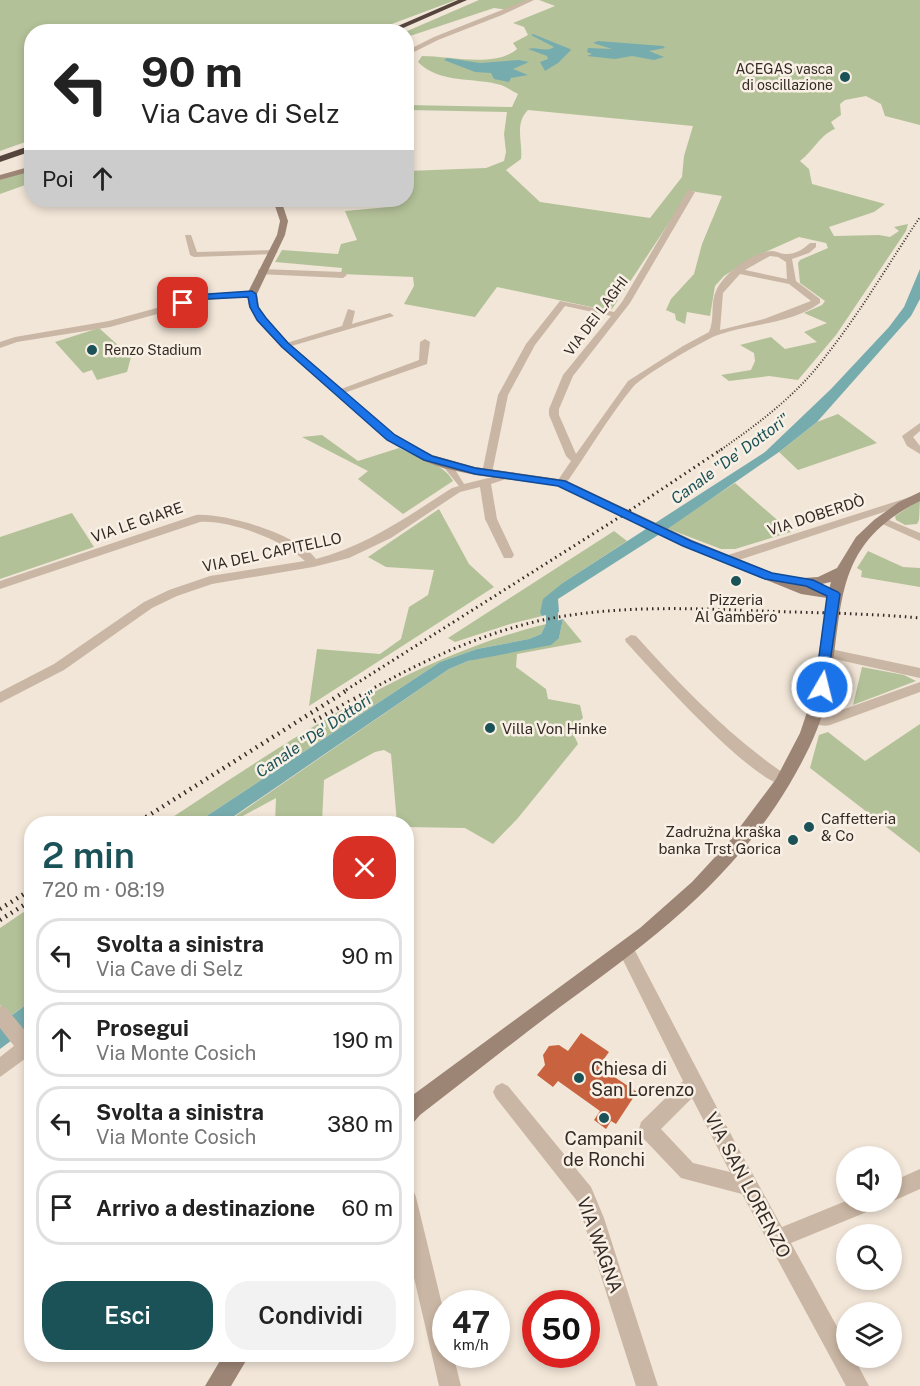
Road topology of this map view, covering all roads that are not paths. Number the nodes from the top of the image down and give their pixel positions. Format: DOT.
graph roads {
  1 [pos="464,0"];
  2 [pos="473,0"];
  3 [pos="531,0"];
  4 [pos="406,24"];
  5 [pos="414,25"];
  6 [pos="414,50"];
  7 [pos="24,147"];
  8 [pos="24,148"];
  9 [pos="0,154"];
  10 [pos="0,159"];
  11 [pos="24,170"];
  12 [pos="0,178"];
  13 [pos="692,192"];
  14 [pos="279,207"];
  15 [pos="188,237"];
  16 [pos="813,245"];
  17 [pos="274,252"];
  18 [pos="786,258"];
  19 [pos="261,272"];
  20 [pos="738,272"];
  21 [pos="343,275"];
  22 [pos="792,282"];
  23 [pos="252,294"];
  24 [pos="351,311"];
  25 [pos="616,315"];
  26 [pos="390,316"];
  27 [pos="346,328"];
  28 [pos="713,334"];
  29 [pos="425,342"];
  30 [pos="0,345"];
  31 [pos="285,345"];
  32 [pos="338,392"];
  33 [pos="920,426"];
  34 [pos="920,451"];
  35 [pos="576,459"];
  36 [pos="447,465"];
  37 [pos="482,475"];
  38 [pos="561,483"];
  39 [pos="462,486"];
  40 [pos="916,498"];
  41 [pos="882,520"];
  42 [pos="920,537"];
  43 [pos="508,555"];
  44 [pos="729,559"];
  45 [pos="313,563"];
  46 [pos="841,571"];
  47 [pos="0,585"];
  48 [pos="807,587"];
  49 [pos="833,594"];
  50 [pos="830,618"];
  51 [pos="631,639"];
  52 [pos="826,653"];
  53 [pos="920,673"];
  54 [pos="920,687"];
  55 [pos="0,698"];
  56 [pos="813,718"];
  57 [pos="784,781"];
  58 [pos="626,950"];
  59 [pos="2,1017"];
  60 [pos="24,1043"];
  61 [pos="24,1045"];
  62 [pos="0,1068"];
  63 [pos="693,1083"];
  64 [pos="502,1092"];
  65 [pos="414,1106"];
  66 [pos="920,1179"];
  67 [pos="748,1186"];
  68 [pos="902,1187"];
  69 [pos="843,1212"];
  70 [pos="414,1231"];
  71 [pos="777,1239"];
  72 [pos="233,1362"];
  73 [pos="217,1386"];
  74 [pos="450,1386"];
  75 [pos="647,1386"];
  76 [pos="858,1386"];
  1 -- 4 [label="highway"];
  2 -- 5 [label="highway"];
  3 -- 6 [label="street"];
  7 -- 9 [label="highway"];
  8 -- 10 [label="highway"];
  11 -- 12 [label="street"];
  13 -- 25 [label="street, VIA DEI LAGHI"];
  14 -- 17 [label="street"];
  15 -- 17 [label="street"];
  16 -- 18 [label="street"];
  17 -- 19 [label="street"];
  18 -- 20 [label="street"];
  18 -- 22 [label="street"];
  19 -- 21 [label="street"];
  19 -- 23 [label="street"];
  20 -- 22 [label="street"];
  20 -- 28 [label="street"];
  22 -- 28 [label="street"];
  23 -- 30 [label="street"];
  23 -- 31 [label="street"];
  24 -- 27 [label="street"];
  25 -- 35 [label="street, VIA DEI LAGHI"];
  25 -- 37 [label="street"];
  26 -- 27 [label="street"];
  27 -- 31 [label="street"];
  28 -- 35 [label="street"];
  29 -- 32 [label="street"];
  31 -- 32 [label="street"];
  32 -- 36 [label="street"];
  33 -- 34 [label="street"];
  35 -- 38 [label="street"];
  36 -- 37 [label="street"];
  36 -- 39 [label="street"];
  37 -- 38 [label="street"];
  37 -- 39 [label="street, VIA DEL CAPITELLO"];
  37 -- 43 [label="street"];
  38 -- 44 [label="street"];
  39 -- 45 [label="street, VIA DEL CAPITELLO"];
  40 -- 41 [label="street"];
  40 -- 44 [label="street, VIA DOBERDÒ"];
  41 -- 42 [label="street"];
  41 -- 46 [label="street"];
  44 -- 48 [label="street"];
  45 -- 47 [label="street, VIA LE GIARE"];
  45 -- 55 [label="street, VIA DEL CAPITELLO"];
  46 -- 48 [label="street"];
  46 -- 49 [label="street"];
  48 -- 49 [label="street"];
  48 -- 50 [label="street"];
  49 -- 50 [label="street"];
  50 -- 52 [label="street"];
  51 -- 57 [label="street"];
  52 -- 53 [label="street"];
  52 -- 56 [label="street"];
  54 -- 56 [label="street"];
  56 -- 57 [label="street"];
  57 -- 58 [label="street"];
  58 -- 63 [label="street, VIA SAN LORENZO"];
  58 -- 65 [label="street"];
  59 -- 60 [label="street"];
  61 -- 62 [label="street"];
  63 -- 67 [label="street, VIA SAN LORENZO"];
  63 -- 67 [label="street"];
  64 -- 75 [label="street, VIA WAGNA"];
  66 -- 68 [label="street"];
  67 -- 71 [label="street, VIA SAN LORENZO"];
  69 -- 71 [label="street"];
  70 -- 74 [label="street"];
  71 -- 76 [label="street, VIA SAN LORENZO"];
  72 -- 73 [label="street"];
}
